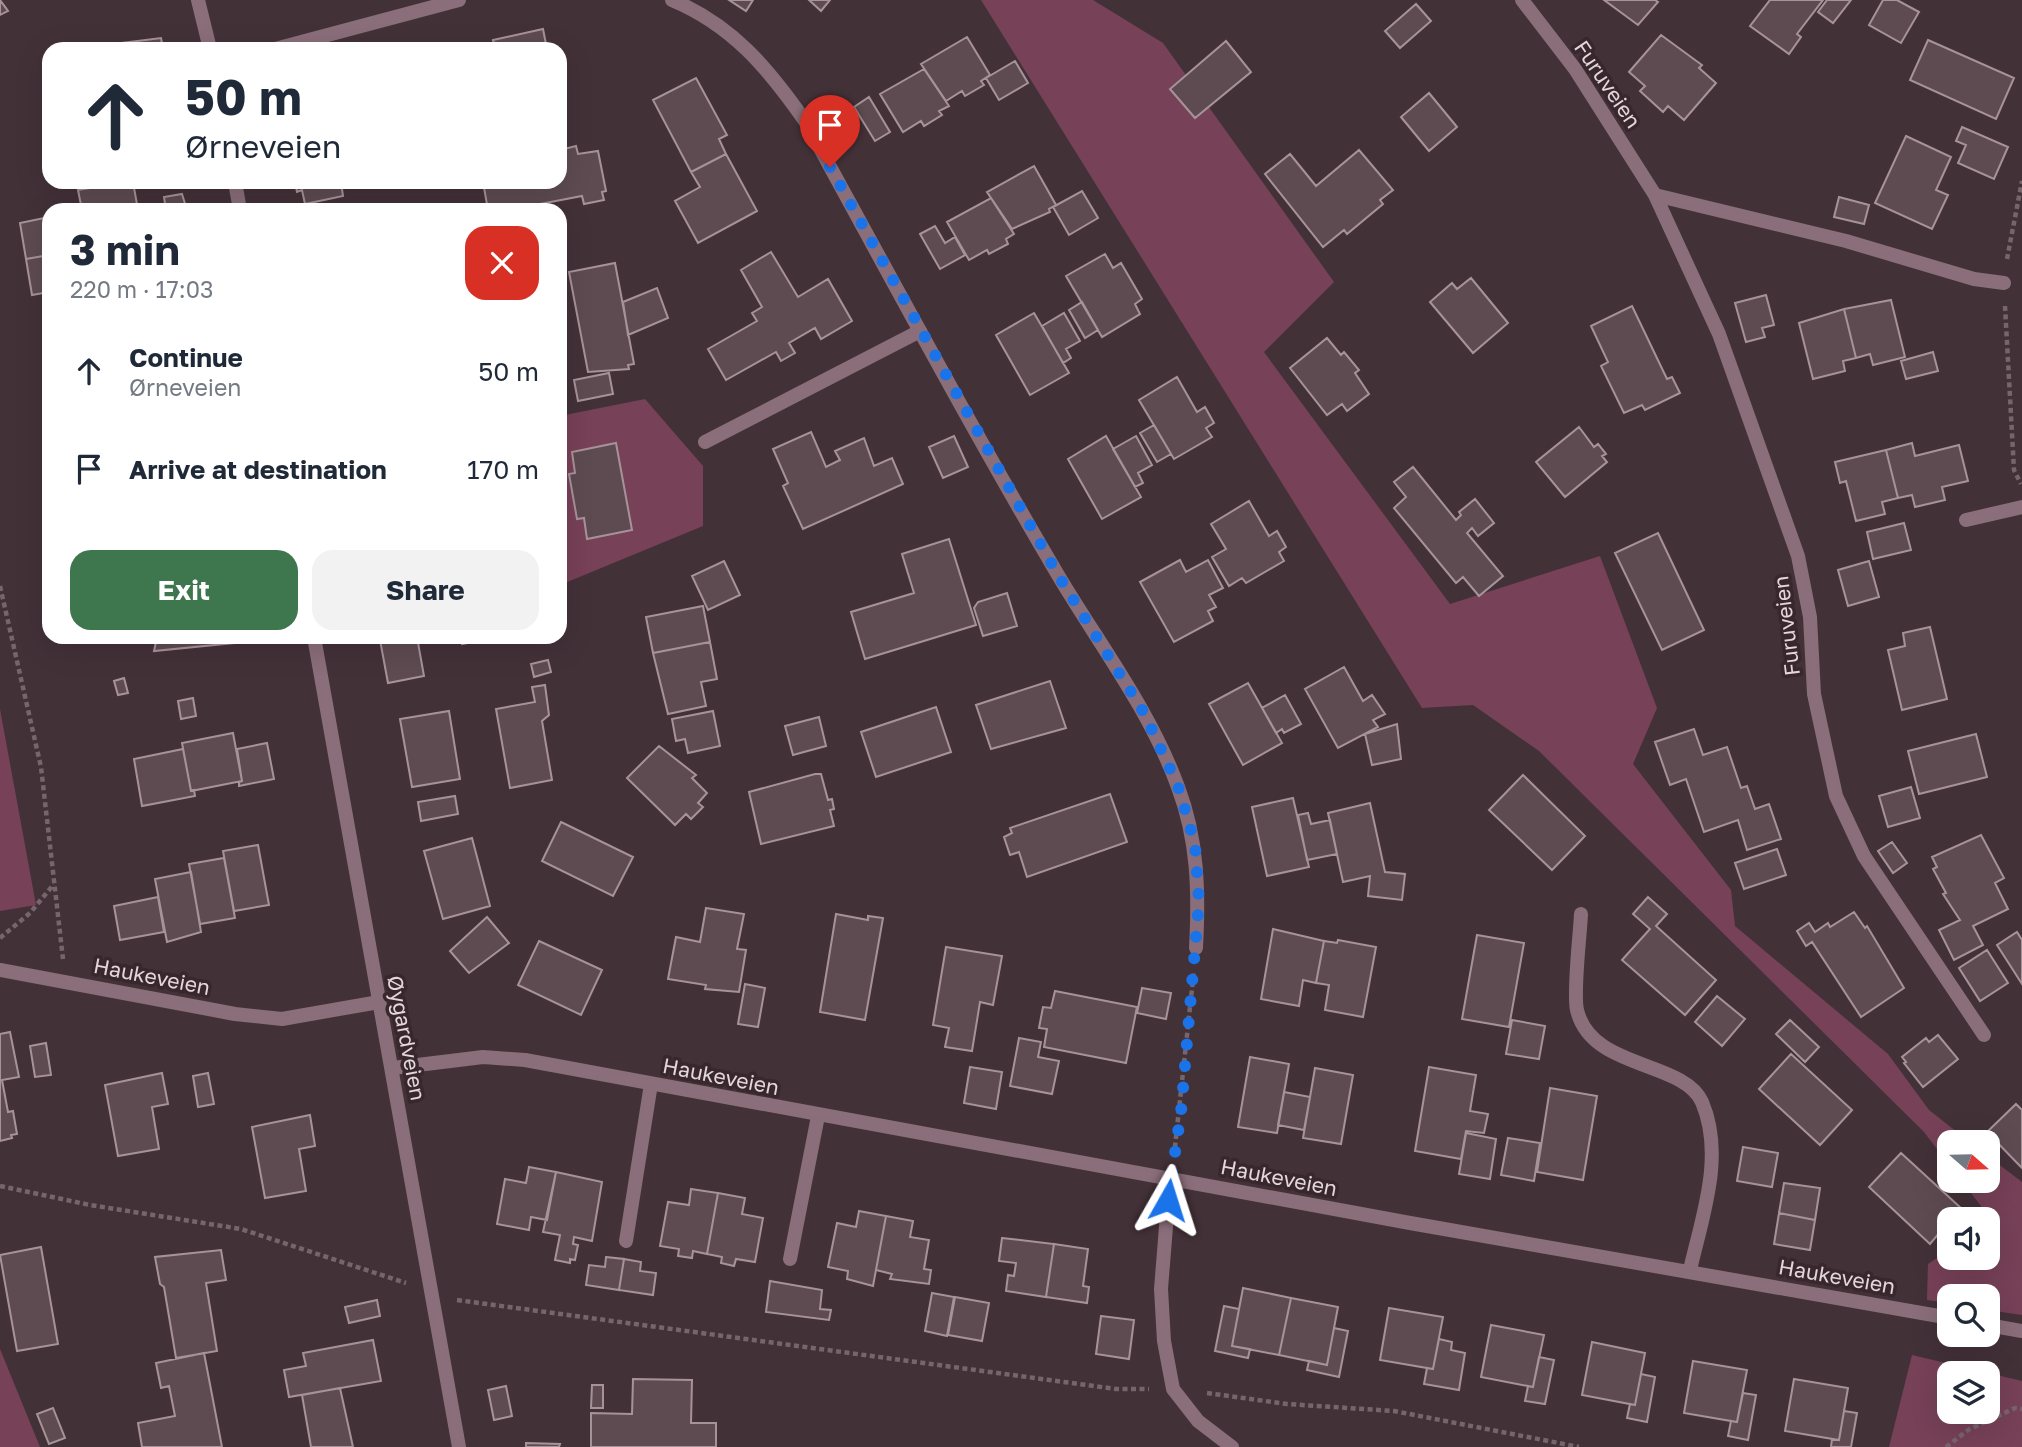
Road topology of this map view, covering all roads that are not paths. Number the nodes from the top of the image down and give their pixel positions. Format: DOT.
graph roads {
  1 [pos="198,0"];
  2 [pos="459,0"];
  3 [pos="672,0"];
  4 [pos="1522,0"];
  5 [pos="208,42"];
  6 [pos="301,42"];
  7 [pos="1655,195"];
  8 [pos="2004,283"];
  9 [pos="920,331"];
  10 [pos="705,442"];
  11 [pos="2022,507"];
  12 [pos="1965,520"];
  13 [pos="315,644"];
  14 [pos="1581,914"];
  15 [pos="1196,948"];
  16 [pos="0,970"];
  17 [pos="379,1002"];
  18 [pos="1984,1035"];
  19 [pos="393,1068"];
  20 [pos="651,1084"];
  21 [pos="818,1116"];
  22 [pos="1170,1177"];
  23 [pos="626,1241"];
  24 [pos="790,1259"];
  25 [pos="1690,1270"];
  26 [pos="1937,1316"];
  27 [pos="2000,1327"];
  28 [pos="2022,1331"];
  29 [pos="459,1447"];
  30 [pos="1232,1447"];
  1 -- 5 [label="street"];
  2 -- 6 [label="street"];
  3 -- 9 [label="street"];
  4 -- 7 [label="street, Furuveien"];
  7 -- 8 [label="street"];
  7 -- 18 [label="street, Furuveien"];
  9 -- 10 [label="street"];
  9 -- 15 [label="street"];
  11 -- 12 [label="street"];
  13 -- 17 [label="street, Øygardveien"];
  14 -- 25 [label="street"];
  16 -- 17 [label="street, Haukeveien"];
  17 -- 19 [label="street, Øygardveien"];
  19 -- 20 [label="street, Haukeveien"];
  19 -- 29 [label="street, Øygardveien"];
  20 -- 21 [label="street, Haukeveien"];
  20 -- 23 [label="street"];
  21 -- 22 [label="street, Haukeveien"];
  21 -- 24 [label="street"];
  22 -- 25 [label="street, Haukeveien"];
  22 -- 30 [label="street"];
  25 -- 26 [label="street, Haukeveien"];
  27 -- 28 [label="street"];
}
